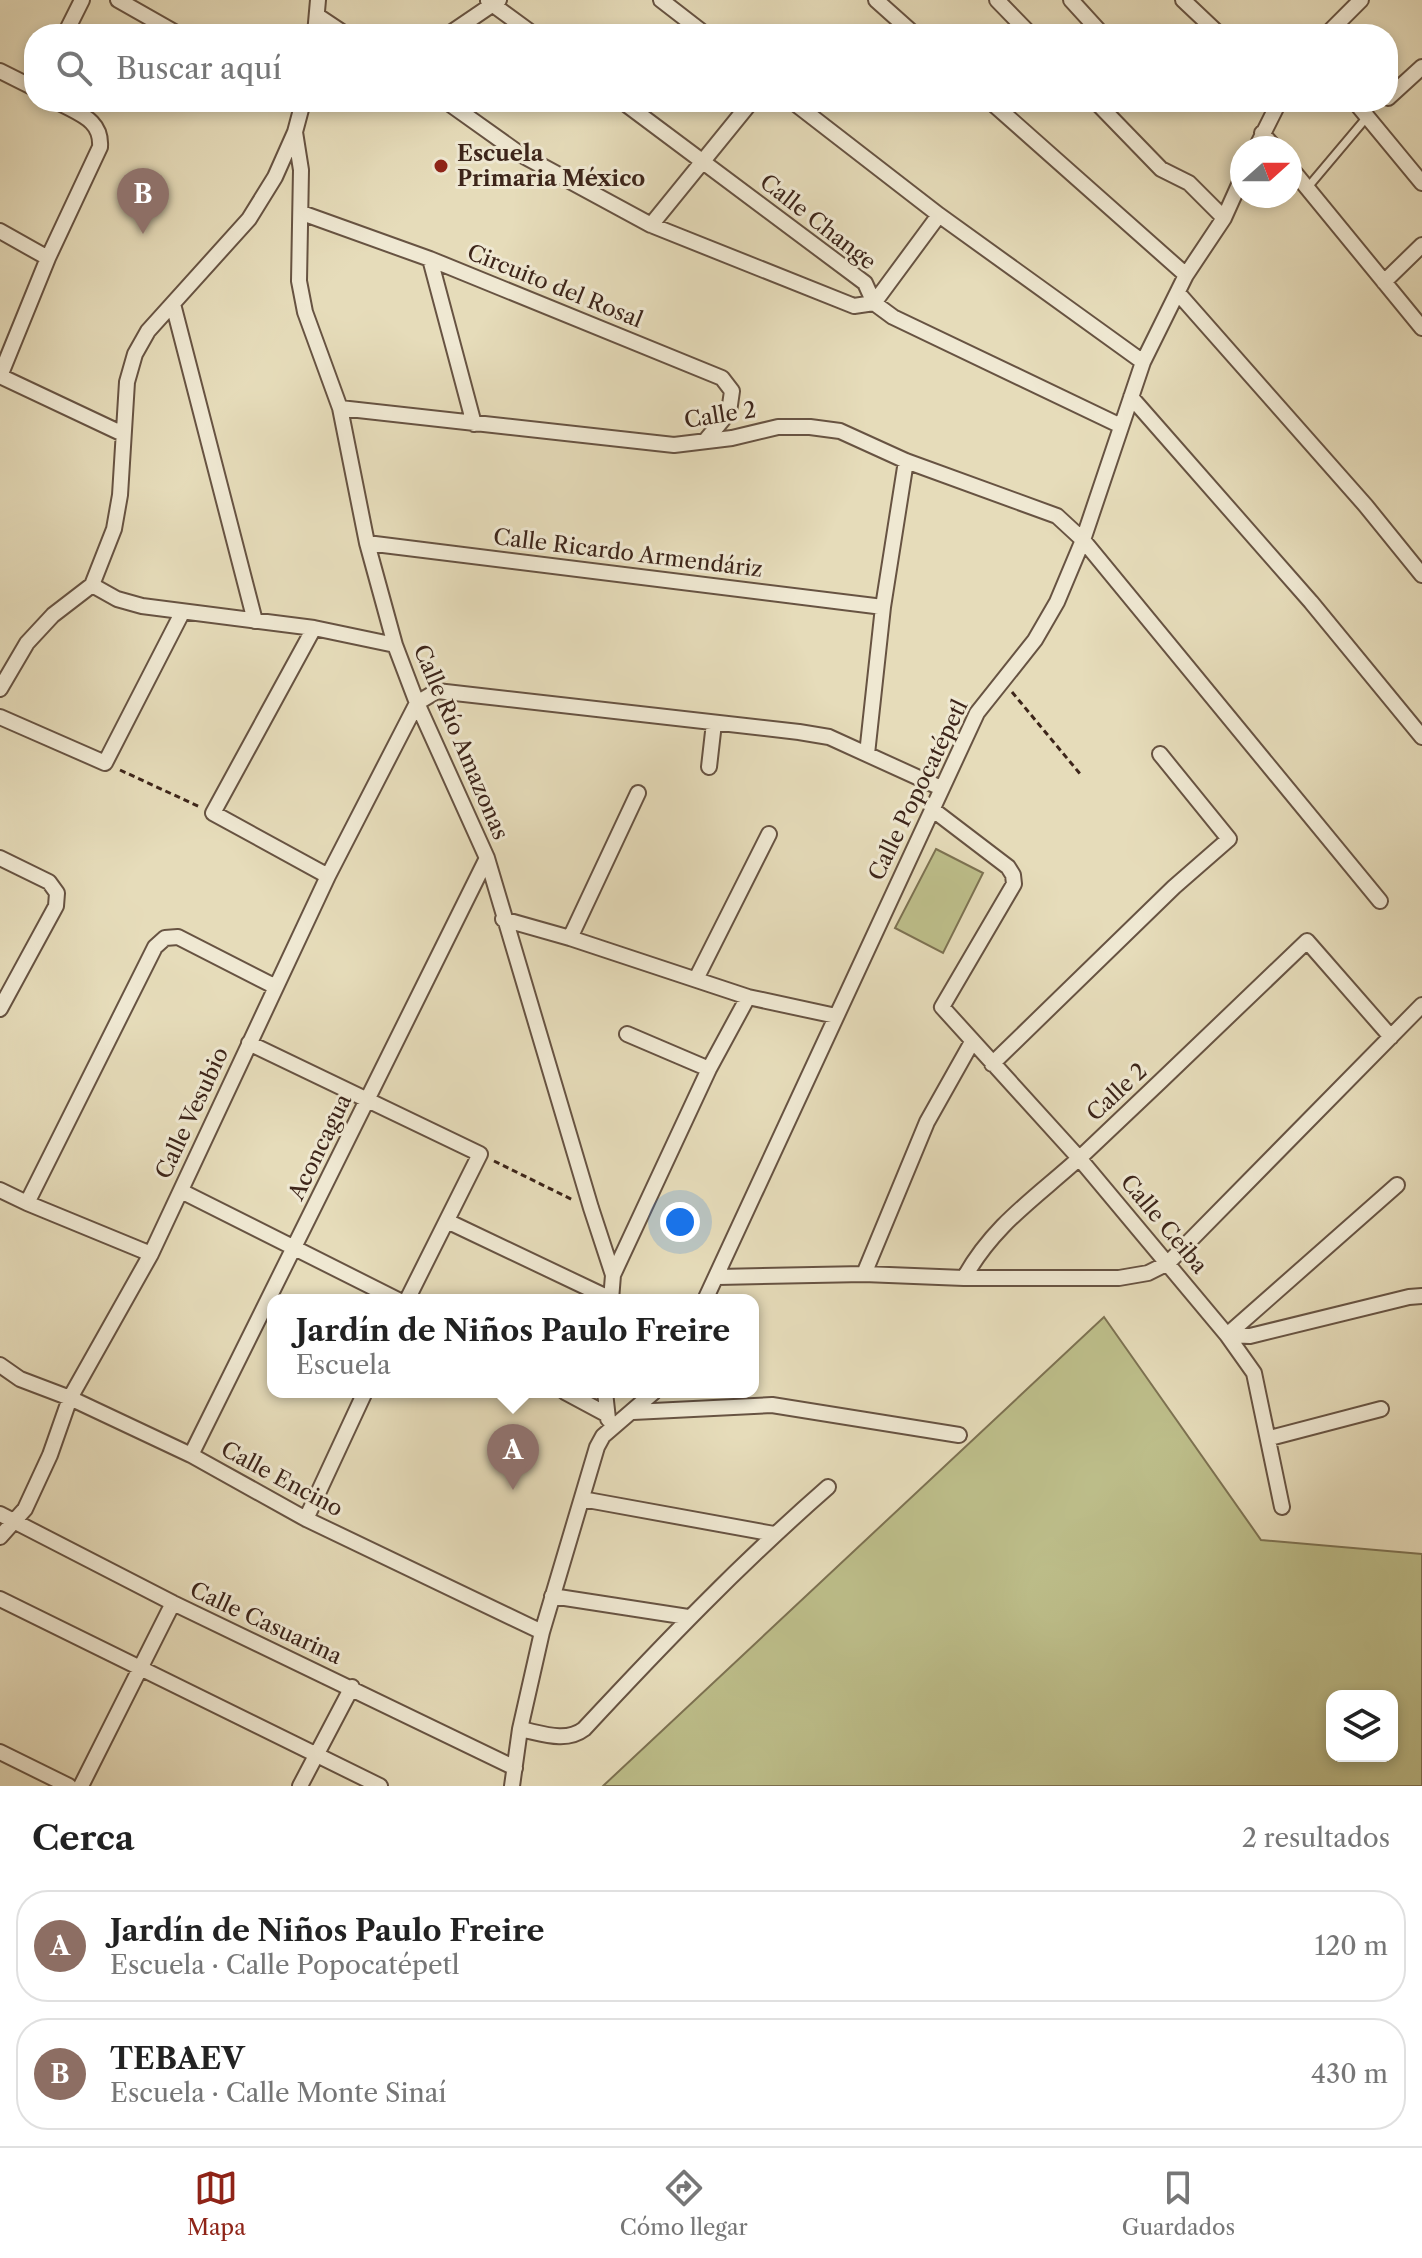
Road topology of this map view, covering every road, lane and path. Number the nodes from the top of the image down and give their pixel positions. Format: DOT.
graph roads {
  1 [pos="82,0"];
  2 [pos="118,0"];
  3 [pos="318,0"];
  4 [pos="661,0"];
  5 [pos="876,0"];
  6 [pos="997,0"];
  7 [pos="1071,0"];
  8 [pos="1183,0"];
  9 [pos="493,1"];
  10 [pos="1359,1"];
  11 [pos="318,16"];
  12 [pos="70,24"];
  13 [pos="160,24"];
  14 [pos="317,24"];
  15 [pos="330,24"];
  16 [pos="462,24"];
  17 [pos="521,24"];
  18 [pos="692,24"];
  19 [pos="903,24"];
  20 [pos="1020,24"];
  21 [pos="1093,24"];
  22 [pos="1208,24"];
  23 [pos="1337,24"];
  24 [pos="1422,67"];
  25 [pos="0,71"];
  26 [pos="24,83"];
  27 [pos="1398,89"];
  28 [pos="75,112"];
  29 [pos="300,112"];
  30 [pos="461,112"];
  31 [pos="636,112"];
  32 [pos="743,112"];
  33 [pos="806,112"];
  34 [pos="1002,112"];
  35 [pos="1106,112"];
  36 [pos="1274,112"];
  37 [pos="1365,112"];
  38 [pos="1371,112"];
  39 [pos="1368,115"];
  40 [pos="295,132"];
  41 [pos="1262,133"];
  42 [pos="1261,136"];
  43 [pos="1265,136"];
  44 [pos="703,163"];
  45 [pos="1302,182"];
  46 [pos="1422,183"];
  47 [pos="1307,188"];
  48 [pos="1230,205"];
  49 [pos="302,213"];
  50 [pos="939,215"];
  51 [pos="1224,218"];
  52 [pos="651,225"];
  53 [pos="0,231"];
  54 [pos="1422,245"];
  55 [pos="48,258"];
  56 [pos="430,259"];
  57 [pos="1186,275"];
  58 [pos="1384,282"];
  59 [pos="1178,293"];
  60 [pos="874,303"];
  61 [pos="173,304"];
  62 [pos="1422,328"];
  63 [pos="1143,362"];
  64 [pos="0,376"];
  65 [pos="1131,397"];
  66 [pos="340,408"];
  67 [pos="474,424"];
  68 [pos="1121,426"];
  69 [pos="123,434"];
  70 [pos="706,440"];
  71 [pos="906,461"];
  72 [pos="1083,540"];
  73 [pos="367,543"];
  74 [pos="1422,575"];
  75 [pos="92,585"];
  76 [pos="883,607"];
  77 [pos="182,613"];
  78 [pos="255,621"];
  79 [pos="314,628"];
  80 [pos="395,645"];
  81 [pos="1002,680"];
  82 [pos="1,687"];
  83 [pos="417,703"];
  84 [pos="0,717"];
  85 [pos="714,723"];
  86 [pos="1422,737"];
  87 [pos="867,754"];
  88 [pos="1160,754"];
  89 [pos="105,763"];
  90 [pos="709,767"];
  91 [pos="1081,775"];
  92 [pos="941,788"];
  93 [pos="638,793"];
  94 [pos="932,809"];
  95 [pos="213,813"];
  96 [pos="769,834"];
  97 [pos="0,858"];
  98 [pos="487,858"];
  99 [pos="328,876"];
  100 [pos="1380,901"];
  101 [pos="503,919"];
  102 [pos="570,938"];
  103 [pos="696,979"];
  104 [pos="276,987"];
  105 [pos="748,997"];
  106 [pos="1422,1005"];
  107 [pos="0,1009"];
  108 [pos="836,1016"];
  109 [pos="627,1034"];
  110 [pos="1391,1037"];
  111 [pos="972,1042"];
  112 [pos="249,1043"];
  113 [pos="992,1064"];
  114 [pos="709,1069"];
  115 [pos="368,1098"];
  116 [pos="480,1154"];
  117 [pos="1079,1158"];
  118 [pos="1397,1185"];
  119 [pos="0,1190"];
  120 [pos="181,1191"];
  121 [pos="27,1203"];
  122 [pos="591,1208"];
  123 [pos="447,1221"];
  124 [pos="295,1249"];
  125 [pos="151,1254"];
  126 [pos="1168,1263"];
  127 [pos="864,1274"];
  128 [pos="613,1275"];
  129 [pos="718,1277"];
  130 [pos="964,1278"];
  131 [pos="272,1294"];
  132 [pos="386,1294"];
  133 [pos="410,1294"];
  134 [pos="599,1294"];
  135 [pos="611,1294"];
  136 [pos="708,1294"];
  137 [pos="1422,1296"];
  138 [pos="267,1304"];
  139 [pos="1227,1335"];
  140 [pos="0,1365"];
  141 [pos="70,1398"];
  142 [pos="362,1398"];
  143 [pos="574,1398"];
  144 [pos="606,1398"];
  145 [pos="647,1398"];
  146 [pos="1381,1409"];
  147 [pos="632,1412"];
  148 [pos="608,1421"];
  149 [pos="959,1435"];
  150 [pos="1270,1438"];
  151 [pos="191,1455"];
  152 [pos="828,1487"];
  153 [pos="582,1499"];
  154 [pos="1282,1507"];
  155 [pos="0,1514"];
  156 [pos="306,1519"];
  157 [pos="14,1521"];
  158 [pos="774,1534"];
  159 [pos="0,1537"];
  160 [pos="552,1596"];
  161 [pos="0,1599"];
  162 [pos="173,1603"];
  163 [pos="688,1617"];
  164 [pos="542,1632"];
  165 [pos="140,1669"];
  166 [pos="352,1687"];
  167 [pos="520,1729"];
  168 [pos="0,1752"];
  169 [pos="316,1755"];
  170 [pos="515,1768"];
  171 [pos="69,1786"];
  172 [pos="81,1786"];
  173 [pos="300,1786"];
  174 [pos="380,1786"];
  175 [pos="512,1786"];
  1 -- 12 [label="street"];
  2 -- 13 [label="street"];
  3 -- 11 [label="street"];
  4 -- 18 [label="street"];
  5 -- 19 [label="street"];
  6 -- 20 [label="street"];
  7 -- 21 [label="street"];
  8 -- 22 [label="street"];
  9 -- 16 [label="street"];
  9 -- 17 [label="street"];
  10 -- 23 [label="street"];
  11 -- 14 [label="street"];
  11 -- 15 [label="street"];
  24 -- 27 [label="street"];
  25 -- 26 [label="street"];
  28 -- 55 [label="street"];
  29 -- 40 [label="street, Calle Río Amazonas"];
  30 -- 52 [label="street"];
  31 -- 44 [label="street, Calle Change"];
  32 -- 44 [label="street"];
  33 -- 50 [label="street"];
  34 -- 57 [label="street"];
  35 -- 51 [label="street"];
  36 -- 41 [label="street"];
  37 -- 39 [label="street"];
  38 -- 39 [label="street"];
  39 -- 46 [label="street"];
  39 -- 47 [label="lane"];
  40 -- 49 [label="street, Calle Río Amazonas"];
  40 -- 61 [label="street"];
  41 -- 42 [label="street"];
  41 -- 43 [label="street"];
  44 -- 52 [label="street"];
  44 -- 60 [label="street, Calle Change"];
  45 -- 47 [label="street"];
  47 -- 58 [label="street"];
  48 -- 51 [label="street, Calle Popocatépetl"];
  49 -- 56 [label="street, Circuito del Rosal"];
  49 -- 66 [label="street, Calle Río Amazonas"];
  50 -- 60 [label="street"];
  50 -- 63 [label="street"];
  51 -- 57 [label="street, Calle Popocatépetl"];
  52 -- 60 [label="street"];
  53 -- 55 [label="street"];
  54 -- 58 [label="street"];
  55 -- 64 [label="street"];
  56 -- 67 [label="street"];
  56 -- 70 [label="street, Circuito del Rosal"];
  57 -- 59 [label="street, Calle Popocatépetl"];
  58 -- 62 [label="street"];
  59 -- 63 [label="street, Calle Popocatépetl"];
  59 -- 74 [label="street"];
  60 -- 68 [label="street, Calle Change"];
  61 -- 69 [label="street"];
  61 -- 78 [label="street"];
  63 -- 65 [label="street, Calle Popocatépetl"];
  64 -- 69 [label="street"];
  65 -- 68 [label="street, Calle Popocatépetl"];
  65 -- 86 [label="street"];
  66 -- 67 [label="street, Calle 2"];
  66 -- 73 [label="street, Calle Río Amazonas"];
  67 -- 70 [label="street, Calle 2"];
  68 -- 72 [label="street, Calle Popocatépetl"];
  69 -- 75 [label="street"];
  70 -- 71 [label="street, Calle 2"];
  71 -- 72 [label="street, Calle 2"];
  71 -- 76 [label="street"];
  72 -- 81 [label="street, Calle Popocatépetl"];
  72 -- 100 [label="street, Calle 2"];
  73 -- 76 [label="street, Calle Ricardo Armendáriz"];
  73 -- 80 [label="street, Calle Río Amazonas"];
  75 -- 77 [label="street"];
  75 -- 82 [label="street"];
  76 -- 87 [label="street"];
  77 -- 78 [label="street"];
  77 -- 89 [label="street"];
  78 -- 79 [label="street"];
  79 -- 80 [label="street"];
  79 -- 95 [label="street"];
  80 -- 83 [label="street, Calle Río Amazonas"];
  81 -- 91 [label="path"];
  81 -- 92 [label="street, Calle Popocatépetl"];
  83 -- 85 [label="street"];
  83 -- 98 [label="street, Calle Río Amazonas"];
  83 -- 99 [label="street, Calle Vesubio"];
  84 -- 89 [label="street"];
  85 -- 87 [label="street"];
  85 -- 90 [label="street"];
  87 -- 92 [label="street"];
  88 -- 113 [label="street"];
  89 -- 95 [label="path"];
  92 -- 94 [label="street, Calle Popocatépetl"];
  93 -- 102 [label="street"];
  94 -- 108 [label="street, Calle Popocatépetl"];
  94 -- 111 [label="street, Calle Ceiba"];
  95 -- 99 [label="street"];
  96 -- 103 [label="street"];
  97 -- 107 [label="street"];
  98 -- 101 [label="street, Calle Río Amazonas"];
  98 -- 115 [label="street, Aconcagua"];
  99 -- 104 [label="street, Calle Vesubio"];
  101 -- 102 [label="street"];
  101 -- 122 [label="street, Calle Río Amazonas"];
  102 -- 103 [label="street"];
  103 -- 105 [label="street"];
  104 -- 112 [label="street, Calle Vesubio"];
  104 -- 121 [label="street"];
  105 -- 108 [label="street"];
  105 -- 114 [label="street"];
  106 -- 110 [label="street"];
  108 -- 129 [label="street, Calle Popocatépetl"];
  109 -- 114 [label="street"];
  110 -- 117 [label="street, Calle 2"];
  110 -- 126 [label="street"];
  111 -- 113 [label="street, Calle Ceiba"];
  111 -- 127 [label="street"];
  112 -- 115 [label="street"];
  112 -- 120 [label="street, Calle Vesubio"];
  113 -- 117 [label="street, Calle Ceiba"];
  114 -- 128 [label="street"];
  115 -- 116 [label="street"];
  115 -- 124 [label="street, Aconcagua"];
  116 -- 122 [label="path"];
  116 -- 123 [label="street"];
  117 -- 126 [label="street, Calle Ceiba"];
  117 -- 130 [label="street, Calle 2"];
  118 -- 139 [label="street"];
  119 -- 121 [label="street"];
  120 -- 124 [label="street"];
  120 -- 125 [label="street, Calle Vesubio"];
  121 -- 125 [label="street"];
  122 -- 128 [label="street, Calle Río Amazonas"];
  123 -- 133 [label="street"];
  123 -- 134 [label="street"];
  124 -- 131 [label="street, Aconcagua"];
  124 -- 132 [label="street"];
  125 -- 141 [label="street, Calle Vesubio"];
  126 -- 130 [label="street"];
  126 -- 139 [label="street, Calle Ceiba"];
  127 -- 129 [label="street"];
  127 -- 130 [label="street"];
  128 -- 135 [label="street, Calle Río Amazonas"];
  129 -- 136 [label="street, Calle Popocatépetl"];
  137 -- 139 [label="street"];
  138 -- 151 [label="street, Aconcagua"];
  139 -- 150 [label="street, Calle Ceiba"];
  140 -- 141 [label="street, Calle Encino"];
  141 -- 151 [label="street, Calle Encino"];
  141 -- 157 [label="street, Calle Vesubio"];
  142 -- 156 [label="street"];
  143 -- 148 [label="street"];
  144 -- 148 [label="street"];
  145 -- 147 [label="street"];
  146 -- 150 [label="street"];
  147 -- 148 [label="street"];
  147 -- 149 [label="street"];
  148 -- 153 [label="street"];
  150 -- 154 [label="street, Calle Ceiba"];
  151 -- 156 [label="street, Calle Encino"];
  152 -- 158 [label="street"];
  153 -- 158 [label="street"];
  153 -- 160 [label="street"];
  155 -- 157 [label="street, Calle Casuarina"];
  156 -- 164 [label="street, Calle Encino"];
  157 -- 159 [label="street, Calle Vesubio"];
  157 -- 162 [label="street, Calle Casuarina"];
  158 -- 163 [label="street"];
  160 -- 163 [label="street"];
  160 -- 164 [label="street"];
  161 -- 165 [label="street"];
  162 -- 165 [label="street"];
  162 -- 166 [label="street, Calle Casuarina"];
  163 -- 167 [label="street"];
  164 -- 167 [label="street"];
  165 -- 169 [label="street"];
  165 -- 172 [label="street"];
  166 -- 169 [label="street"];
  166 -- 170 [label="street, Calle Casuarina"];
  167 -- 170 [label="street"];
  168 -- 171 [label="street"];
  169 -- 173 [label="street"];
  169 -- 174 [label="street"];
  170 -- 175 [label="street"];
}
